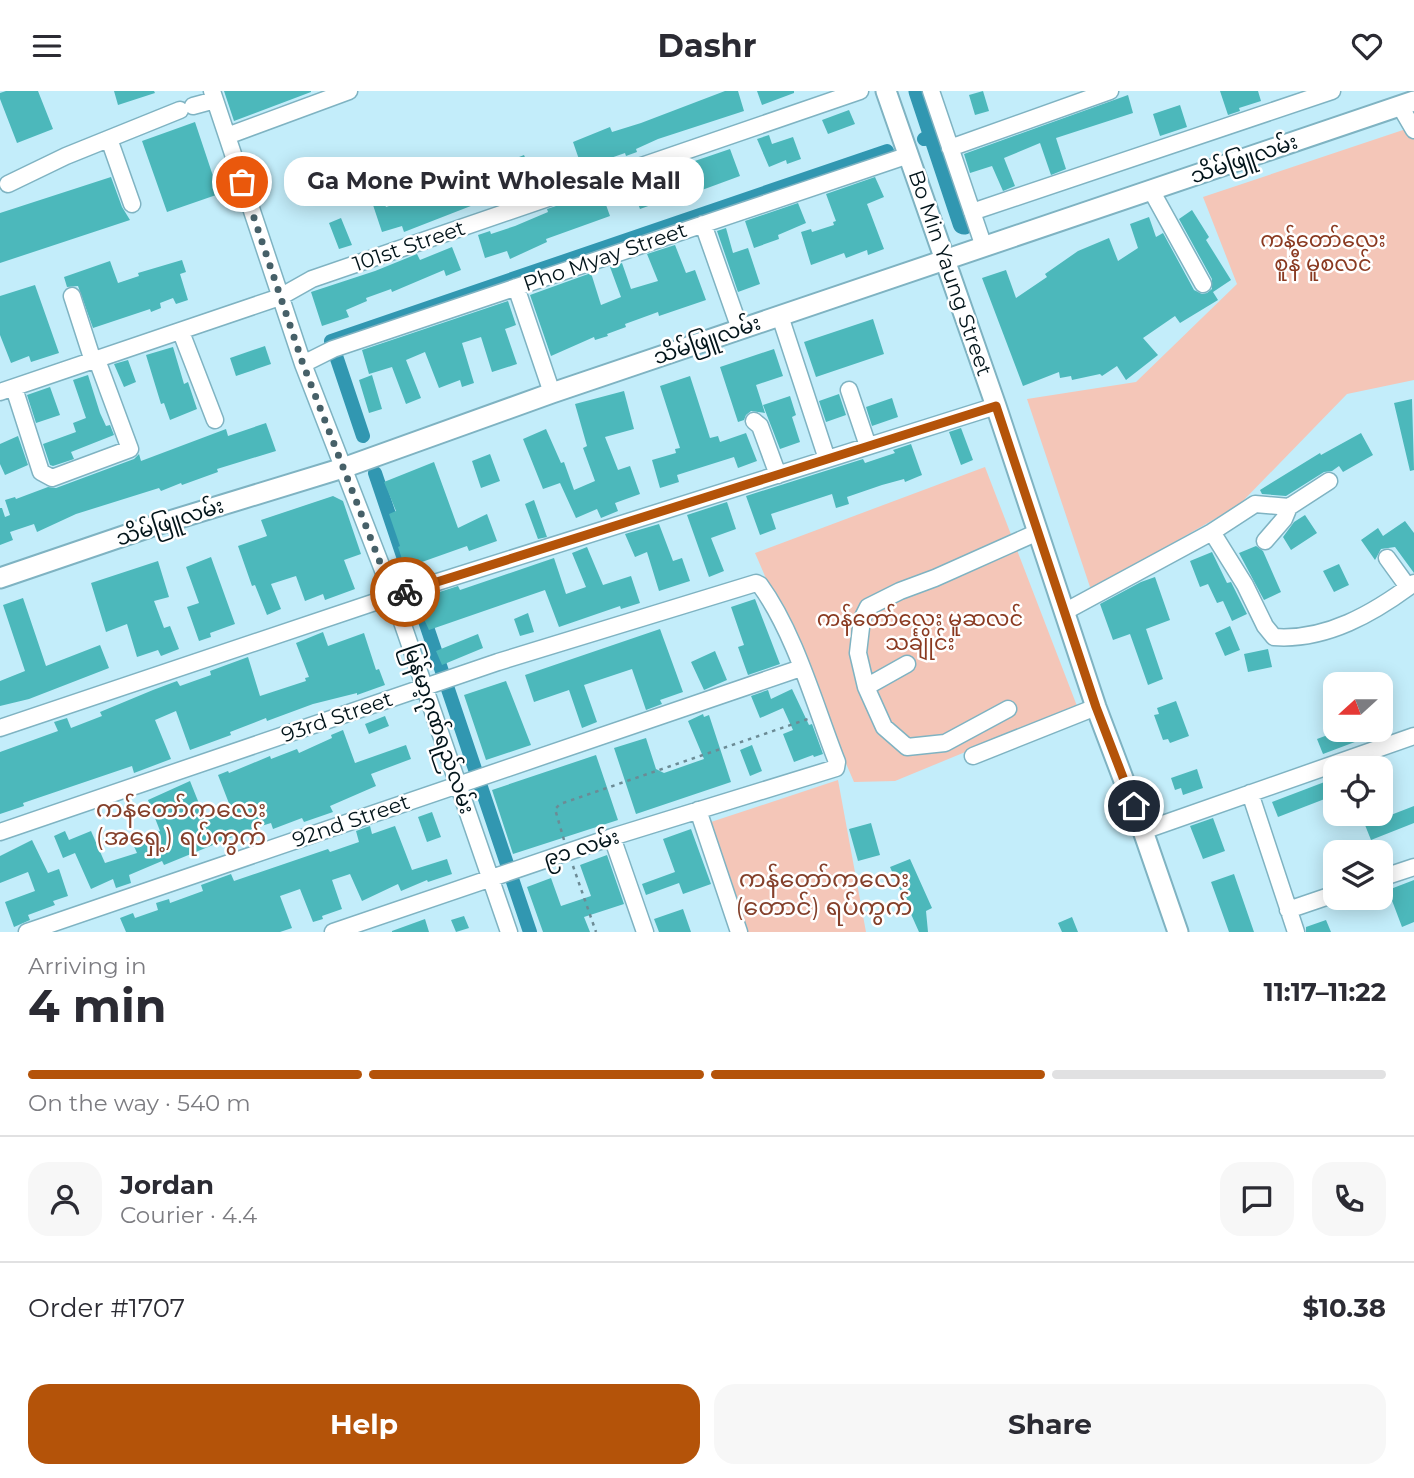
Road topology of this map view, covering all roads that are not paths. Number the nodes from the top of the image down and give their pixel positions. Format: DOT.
graph roads {
  1 [pos="349,91"];
  2 [pos="860,91"];
  3 [pos="886,91"];
  4 [pos="931,91"];
  5 [pos="1110,91"];
  6 [pos="1332,91"];
  7 [pos="213,96"];
  8 [pos="1289,98"];
  9 [pos="1407,104"];
  10 [pos="1414,130"];
  11 [pos="227,136"];
  12 [pos="109,139"];
  13 [pos="950,148"];
  14 [pos="909,155"];
  15 [pos="8,184"];
  16 [pos="1151,190"];
  17 [pos="132,204"];
  18 [pos="972,212"];
  19 [pos="703,224"];
  20 [pos="984,247"];
  21 [pos="944,260"];
  22 [pos="1203,284"];
  23 [pos="516,288"];
  24 [pos="72,296"];
  25 [pos="280,297"];
  26 [pos="780,316"];
  27 [pos="740,329"];
  28 [pos="181,332"];
  29 [pos="95,361"];
  30 [pos="303,364"];
  31 [pos="7,390"];
  32 [pos="849,390"];
  33 [pos="552,393"];
  34 [pos="996,406"];
  35 [pos="215,420"];
  36 [pos="754,421"];
  37 [pos="868,446"];
  38 [pos="827,459"];
  39 [pos="343,468"];
  40 [pos="778,475"];
  41 [pos="1329,481"];
  42 [pos="1289,507"];
  43 [pos="1038,532"];
  44 [pos="1212,532"];
  45 [pos="1265,541"];
  46 [pos="1387,558"];
  47 [pos="0,578"];
  48 [pos="1411,585"];
  49 [pos="393,596"];
  50 [pos="1066,611"];
  51 [pos="907,664"];
  52 [pos="801,668"];
  53 [pos="425,687"];
  54 [pos="866,687"];
  55 [pos="1096,707"];
  56 [pos="1008,709"];
  57 [pos="0,728"];
  58 [pos="1414,736"];
  59 [pos="973,756"];
  60 [pos="458,785"];
  61 [pos="1250,793"];
  62 [pos="698,810"];
  63 [pos="1143,831"];
  64 [pos="0,832"];
  65 [pos="612,837"];
  66 [pos="1414,867"];
  67 [pos="1393,874"];
  68 [pos="490,877"];
  69 [pos="1323,898"];
  70 [pos="1288,910"];
  71 [pos="27,932"];
  72 [pos="336,932"];
  73 [pos="509,932"];
  74 [pos="645,932"];
  75 [pos="739,932"];
  76 [pos="1178,932"];
  77 [pos="1296,932"];
  1 -- 11 [label="street"];
  2 -- 25 [label="street, 101st Street"];
  3 -- 14 [label="main road, Bo Min Yaung Street"];
  4 -- 13 [label="street"];
  5 -- 13 [label="street"];
  6 -- 8 [label="street"];
  7 -- 11 [label="street, မြန်မာ့ဂုဏ်ရည်လမ်း"];
  7 -- 12 [label="street"];
  8 -- 18 [label="street"];
  9 -- 10 [label="street"];
  9 -- 16 [label="main road, သိမ်ဖြူလမ်း"];
  11 -- 25 [label="street, မြန်မာ့ဂုဏ်ရည်လမ်း"];
  12 -- 15 [label="street"];
  12 -- 17 [label="street"];
  13 -- 18 [label="street"];
  14 -- 19 [label="street, Pho Myay Street"];
  14 -- 21 [label="main road, Bo Min Yaung Street"];
  16 -- 20 [label="main road, သိမ်ဖြူလမ်း"];
  16 -- 22 [label="street"];
  18 -- 20 [label="street"];
  19 -- 23 [label="street, Pho Myay Street"];
  19 -- 27 [label="street"];
  20 -- 21 [label="main road, သိမ်ဖြူလမ်း"];
  21 -- 26 [label="main road, သိမ်ဖြူလမ်း"];
  21 -- 34 [label="main road, Bo Min Yaung Street"];
  23 -- 30 [label="street, Pho Myay Street"];
  23 -- 33 [label="street"];
  24 -- 29 [label="street"];
  25 -- 28 [label="street, 101st Street"];
  25 -- 30 [label="street, မြန်မာ့ဂုဏ်ရည်လမ်း"];
  26 -- 27 [label="main road, သိမ်ဖြူလမ်း"];
  26 -- 38 [label="street"];
  27 -- 33 [label="main road, သိမ်ဖြူလမ်း"];
  28 -- 29 [label="street, 101st Street"];
  28 -- 35 [label="street"];
  29 -- 31 [label="street, 101st Street"];
  29 -- 31 [label="street"];
  30 -- 39 [label="street, မြန်မာ့ဂုဏ်ရည်လမ်း"];
  32 -- 37 [label="street"];
  33 -- 39 [label="main road, သိမ်ဖြူလမ်း"];
  34 -- 37 [label="street"];
  34 -- 43 [label="main road, Bo Min Yaung Street"];
  36 -- 40 [label="street"];
  37 -- 38 [label="street"];
  38 -- 40 [label="street"];
  39 -- 47 [label="main road, သိမ်ဖြူလမ်း"];
  39 -- 49 [label="street, မြန်မာ့ဂုဏ်ရည်လမ်း"];
  40 -- 49 [label="street"];
  41 -- 42 [label="street"];
  42 -- 44 [label="street"];
  42 -- 45 [label="street"];
  43 -- 50 [label="main road, Bo Min Yaung Street"];
  43 -- 54 [label="street"];
  44 -- 48 [label="street"];
  44 -- 50 [label="street"];
  46 -- 48 [label="street"];
  49 -- 53 [label="street, မြန်မာ့ဂုဏ်ရည်လမ်း"];
  49 -- 57 [label="street"];
  50 -- 55 [label="main road, Bo Min Yaung Street"];
  51 -- 54 [label="street"];
  52 -- 53 [label="street, 93rd Street"];
  52 -- 60 [label="street, 92nd Street"];
  52 -- 62 [label="street, ၉၁ လမ်း"];
  53 -- 60 [label="street, မြန်မာ့ဂုဏ်ရည်လမ်း"];
  53 -- 64 [label="street, 93rd Street"];
  54 -- 56 [label="street"];
  55 -- 59 [label="street"];
  55 -- 63 [label="main road, Bo Min Yaung Street"];
  58 -- 61 [label="street"];
  60 -- 68 [label="street, မြန်မာ့ဂုဏ်ရည်လမ်း"];
  60 -- 71 [label="street, 92nd Street"];
  61 -- 63 [label="street"];
  61 -- 70 [label="street"];
  62 -- 65 [label="street, ၉၁ လမ်း"];
  62 -- 75 [label="street"];
  63 -- 76 [label="main road, Bo Min Yaung Street"];
  65 -- 68 [label="street, ၉၁ လမ်း"];
  65 -- 74 [label="street"];
  66 -- 67 [label="street"];
  68 -- 72 [label="street, ၉၁ လမ်း"];
  68 -- 73 [label="street, မြန်မာ့ဂုဏ်ရည်လမ်း"];
  69 -- 70 [label="street"];
  70 -- 77 [label="street"];
}
